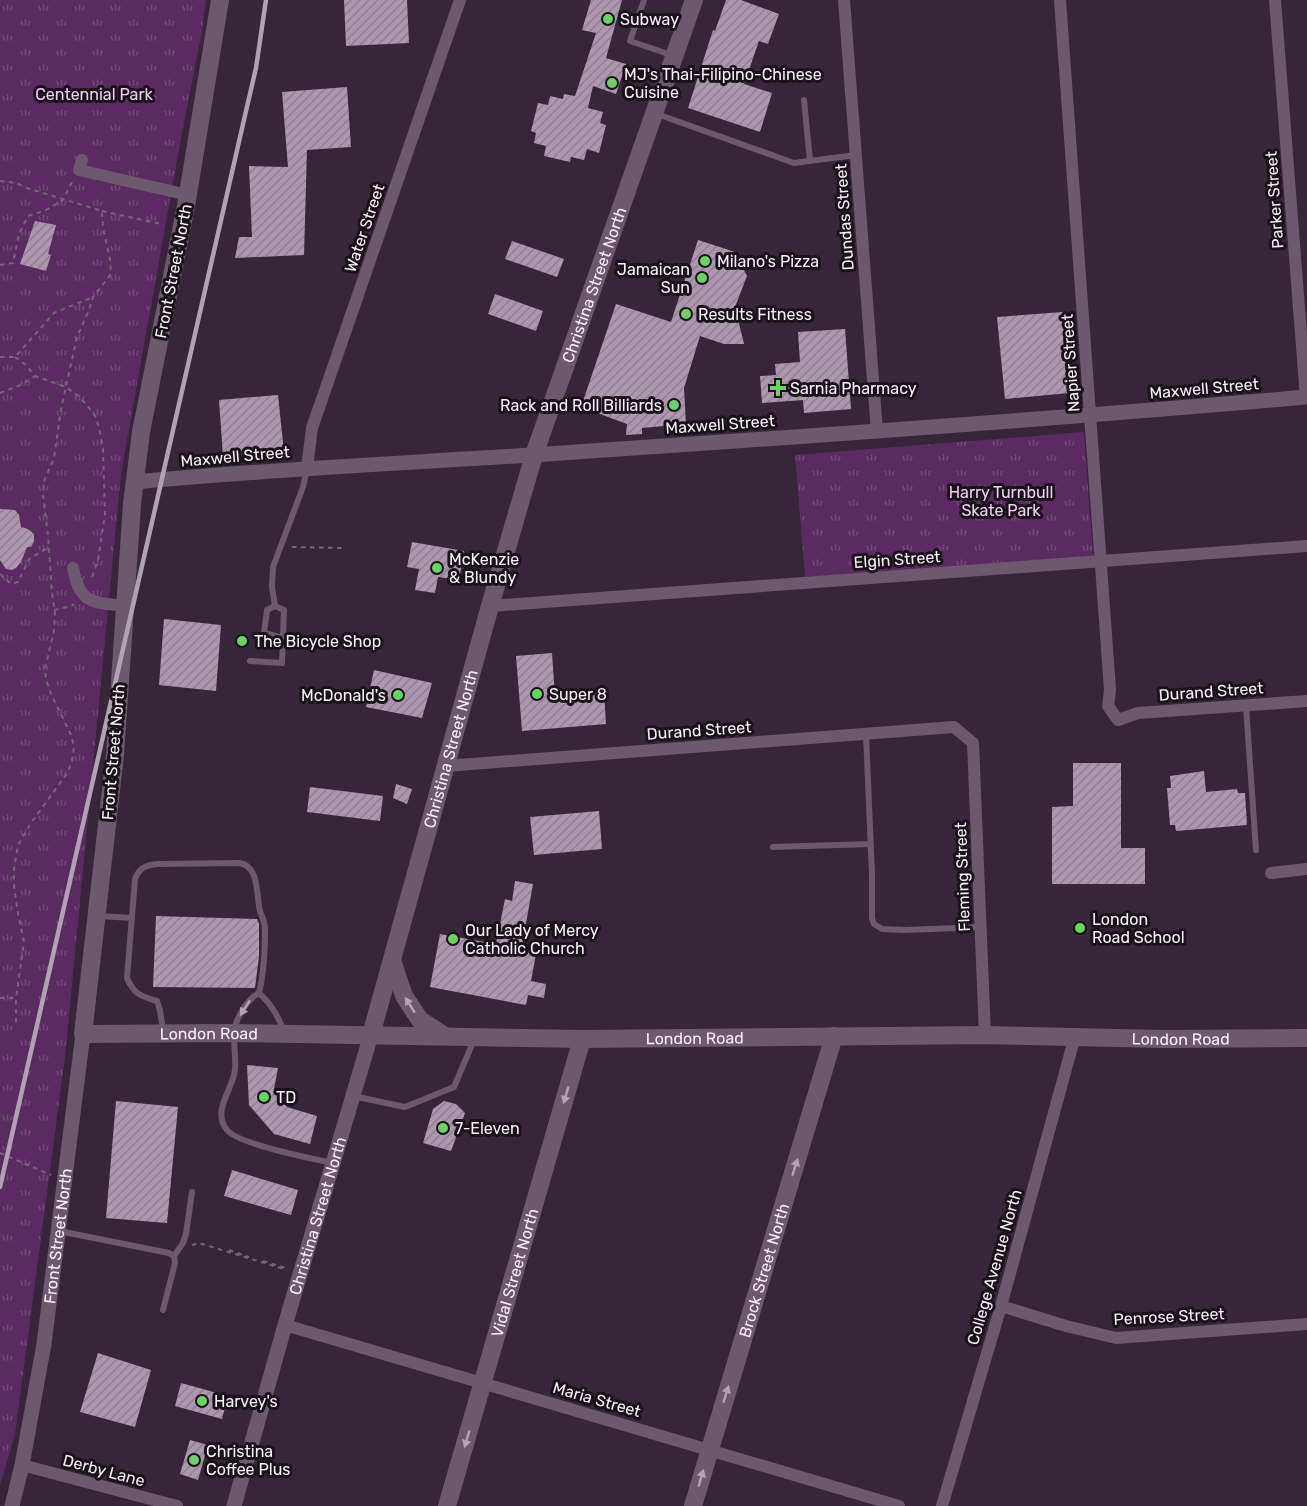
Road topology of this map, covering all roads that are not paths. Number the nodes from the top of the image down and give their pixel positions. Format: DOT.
graph roads {
  1 [pos="220,0"];
  2 [pos="460,0"];
  3 [pos="644,0"];
  4 [pos="694,0"];
  5 [pos="844,0"];
  6 [pos="1060,0"];
  7 [pos="1275,0"];
  8 [pos="674,56"];
  9 [pos="804,100"];
  10 [pos="654,113"];
  11 [pos="856,155"];
  12 [pos="810,160"];
  13 [pos="80,165"];
  14 [pos="188,195"];
  15 [pos="1307,398"];
  16 [pos="1090,416"];
  17 [pos="877,432"];
  18 [pos="534,455"];
  19 [pos="307,468"];
  20 [pos="135,483"];
  21 [pos="1307,546"];
  22 [pos="1101,561"];
  23 [pos="74,568"];
  24 [pos="125,606"];
  25 [pos="275,606"];
  26 [pos="490,606"];
  27 [pos="283,638"];
  28 [pos="250,661"];
  29 [pos="1307,701"];
  30 [pos="1246,705"];
  31 [pos="1118,720"];
  32 [pos="954,727"];
  33 [pos="866,734"];
  34 [pos="446,766"];
  35 [pos="871,844"];
  36 [pos="773,847"];
  37 [pos="1256,850"];
  38 [pos="1307,869"];
  39 [pos="1271,873"];
  40 [pos="96,915"];
  41 [pos="132,918"];
  42 [pos="981,927"];
  43 [pos="392,960"];
  44 [pos="259,993"];
  45 [pos="83,1034"];
  46 [pos="163,1034"];
  47 [pos="234,1034"];
  48 [pos="285,1035"];
  49 [pos="371,1035"];
  50 [pos="985,1035"];
  51 [pos="446,1036"];
  52 [pos="834,1036"];
  53 [pos="1075,1036"];
  54 [pos="475,1037"];
  55 [pos="1307,1038"];
  56 [pos="582,1039"];
  57 [pos="353,1095"];
  58 [pos="333,1163"];
  59 [pos="192,1192"];
  60 [pos="58,1231"];
  61 [pos="174,1258"];
  62 [pos="1000,1306"];
  63 [pos="163,1310"];
  64 [pos="1307,1324"];
  65 [pos="285,1325"];
  66 [pos="483,1383"];
  67 [pos="710,1450"];
  68 [pos="22,1465"];
  69 [pos="12,1506"];
  70 [pos="177,1506"];
  71 [pos="234,1506"];
  72 [pos="447,1506"];
  73 [pos="693,1506"];
  74 [pos="899,1506"];
  75 [pos="942,1506"];
  1 -- 14 [label="main road, Front Street North"];
  2 -- 19 [label="street, Water Street"];
  3 -- 8 [label="lane"];
  4 -- 8 [label="main road, Christina Street North"];
  5 -- 11 [label="street, Dundas Street"];
  6 -- 16 [label="street, Napier Street"];
  7 -- 15 [label="street, Parker Street"];
  8 -- 10 [label="main road, Christina Street North"];
  9 -- 12 [label="lane"];
  10 -- 12 [label="lane"];
  10 -- 18 [label="main road, Christina Street North"];
  11 -- 12 [label="lane"];
  11 -- 17 [label="street, Dundas Street"];
  13 -- 14 [label="street"];
  14 -- 20 [label="main road, Front Street North"];
  15 -- 16 [label="street, Maxwell Street"];
  16 -- 17 [label="street, Maxwell Street"];
  16 -- 22 [label="street, Napier Street"];
  17 -- 18 [label="street, Maxwell Street"];
  18 -- 19 [label="street, Maxwell Street"];
  18 -- 26 [label="main road, Christina Street North"];
  19 -- 20 [label="street, Maxwell Street"];
  19 -- 25 [label="lane"];
  20 -- 24 [label="main road, Front Street North"];
  21 -- 22 [label="street, Elgin Street"];
  22 -- 26 [label="street, Elgin Street"];
  22 -- 31 [label="street, Napier Street"];
  23 -- 24 [label="street"];
  24 -- 40 [label="main road, Front Street North"];
  25 -- 27 [label="lane"];
  25 -- 27 [label="lane"];
  26 -- 34 [label="main road, Christina Street North"];
  27 -- 28 [label="lane"];
  29 -- 30 [label="street, Durand Street"];
  30 -- 31 [label="street, Durand Street"];
  30 -- 37 [label="lane"];
  32 -- 33 [label="street, Durand Street"];
  32 -- 42 [label="street, Fleming Street"];
  33 -- 34 [label="street, Durand Street"];
  33 -- 35 [label="lane"];
  34 -- 43 [label="main road, Christina Street North"];
  35 -- 36 [label="lane"];
  35 -- 42 [label="lane"];
  38 -- 39 [label="street"];
  40 -- 41 [label="lane"];
  40 -- 45 [label="main road, Front Street North"];
  41 -- 44 [label="lane"];
  41 -- 46 [label="lane"];
  42 -- 50 [label="street, Fleming Street"];
  43 -- 49 [label="main road, Christina Street North"];
  51 -- 43 [label="main road, one-way"];
  44 -- 47 [label="lane, one-way"];
  44 -- 48 [label="lane"];
  45 -- 46 [label="main road, London Road"];
  45 -- 60 [label="street, Front Street North"];
  46 -- 47 [label="main road, London Road"];
  47 -- 48 [label="main road, London Road"];
  47 -- 58 [label="lane"];
  48 -- 49 [label="main road, London Road"];
  49 -- 51 [label="main road, London Road"];
  49 -- 57 [label="street, Christina Street North"];
  50 -- 52 [label="main road, London Road"];
  50 -- 53 [label="main road, London Road"];
  51 -- 54 [label="main road, London Road"];
  52 -- 56 [label="main road, London Road"];
  67 -- 52 [label="main road, Brock Street North, one-way"];
  53 -- 55 [label="main road, London Road"];
  53 -- 62 [label="street, College Avenue North"];
  54 -- 56 [label="main road, London Road"];
  54 -- 57 [label="lane"];
  56 -- 66 [label="main road, Vidal Street North, one-way"];
  57 -- 58 [label="street, Christina Street North"];
  58 -- 65 [label="street, Christina Street North"];
  59 -- 61 [label="lane"];
  60 -- 61 [label="lane"];
  60 -- 68 [label="street, Front Street North"];
  61 -- 63 [label="lane"];
  62 -- 64 [label="street, Penrose Street"];
  62 -- 75 [label="street, College Avenue North"];
  65 -- 66 [label="street, Maria Street"];
  65 -- 71 [label="street, Christina Street North"];
  66 -- 67 [label="street, Maria Street"];
  66 -- 72 [label="main road, Vidal Street North, one-way"];
  73 -- 67 [label="main road, Brock Street North, one-way"];
  67 -- 74 [label="street, Maria Street"];
  68 -- 69 [label="street, Front Street North"];
  68 -- 70 [label="street, Derby Lane"];
}
